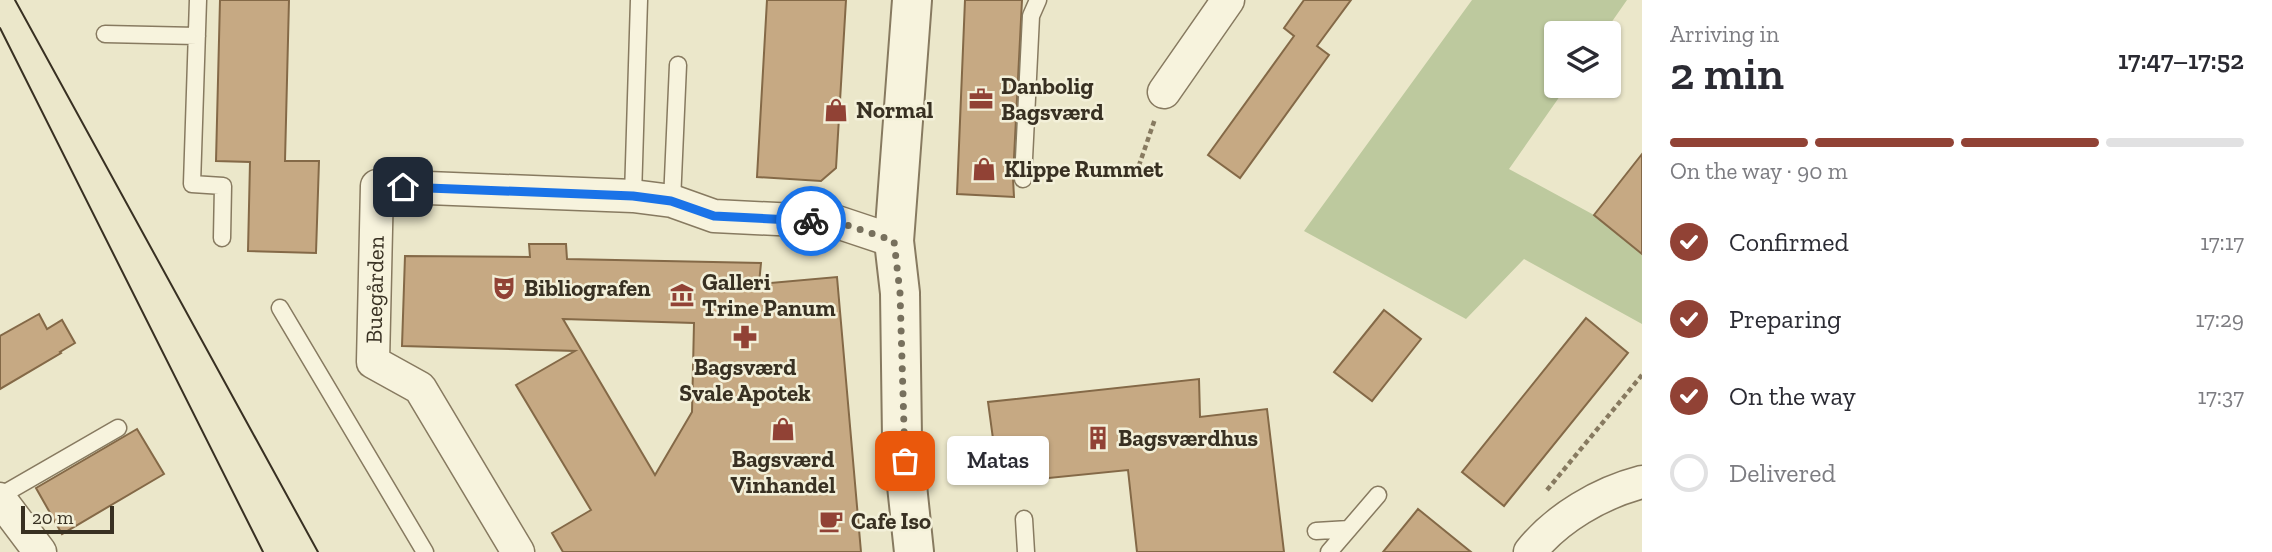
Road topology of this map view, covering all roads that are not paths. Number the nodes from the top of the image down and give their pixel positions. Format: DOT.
graph roads {
  1 [pos="198,0"];
  2 [pos="639,0"];
  3 [pos="912,0"];
  4 [pos="1038,0"];
  5 [pos="1228,0"];
  6 [pos="105,34"];
  7 [pos="197,36"];
  8 [pos="678,65"];
  9 [pos="1164,92"];
  10 [pos="1023,179"];
  11 [pos="633,196"];
  12 [pos="671,201"];
  13 [pos="222,238"];
  14 [pos="894,241"];
  15 [pos="280,308"];
  16 [pos="118,428"];
  17 [pos="1642,482"];
  18 [pos="1378,495"];
  19 [pos="0,498"];
  20 [pos="1024,519"];
  21 [pos="1349,529"];
  22 [pos="1316,531"];
  23 [pos="40,552"];
  24 [pos="425,552"];
  25 [pos="518,552"];
  26 [pos="914,552"];
  27 [pos="1027,552"];
  28 [pos="1329,552"];
  29 [pos="1530,552"];
  1 -- 7 [label="lane"];
  2 -- 11 [label="lane"];
  3 -- 14 [label="street"];
  4 -- 10 [label="lane"];
  5 -- 9 [label="street"];
  6 -- 7 [label="lane"];
  7 -- 13 [label="lane"];
  8 -- 12 [label="lane"];
  11 -- 12 [label="street, Buegården"];
  11 -- 25 [label="street, Buegården"];
  12 -- 14 [label="street, Buegården"];
  14 -- 26 [label="street"];
  15 -- 24 [label="lane"];
  16 -- 19 [label="lane"];
  17 -- 29 [label="street"];
  18 -- 21 [label="lane"];
  19 -- 23 [label="street"];
  20 -- 27 [label="lane"];
  21 -- 22 [label="lane"];
  21 -- 28 [label="lane"];
}
